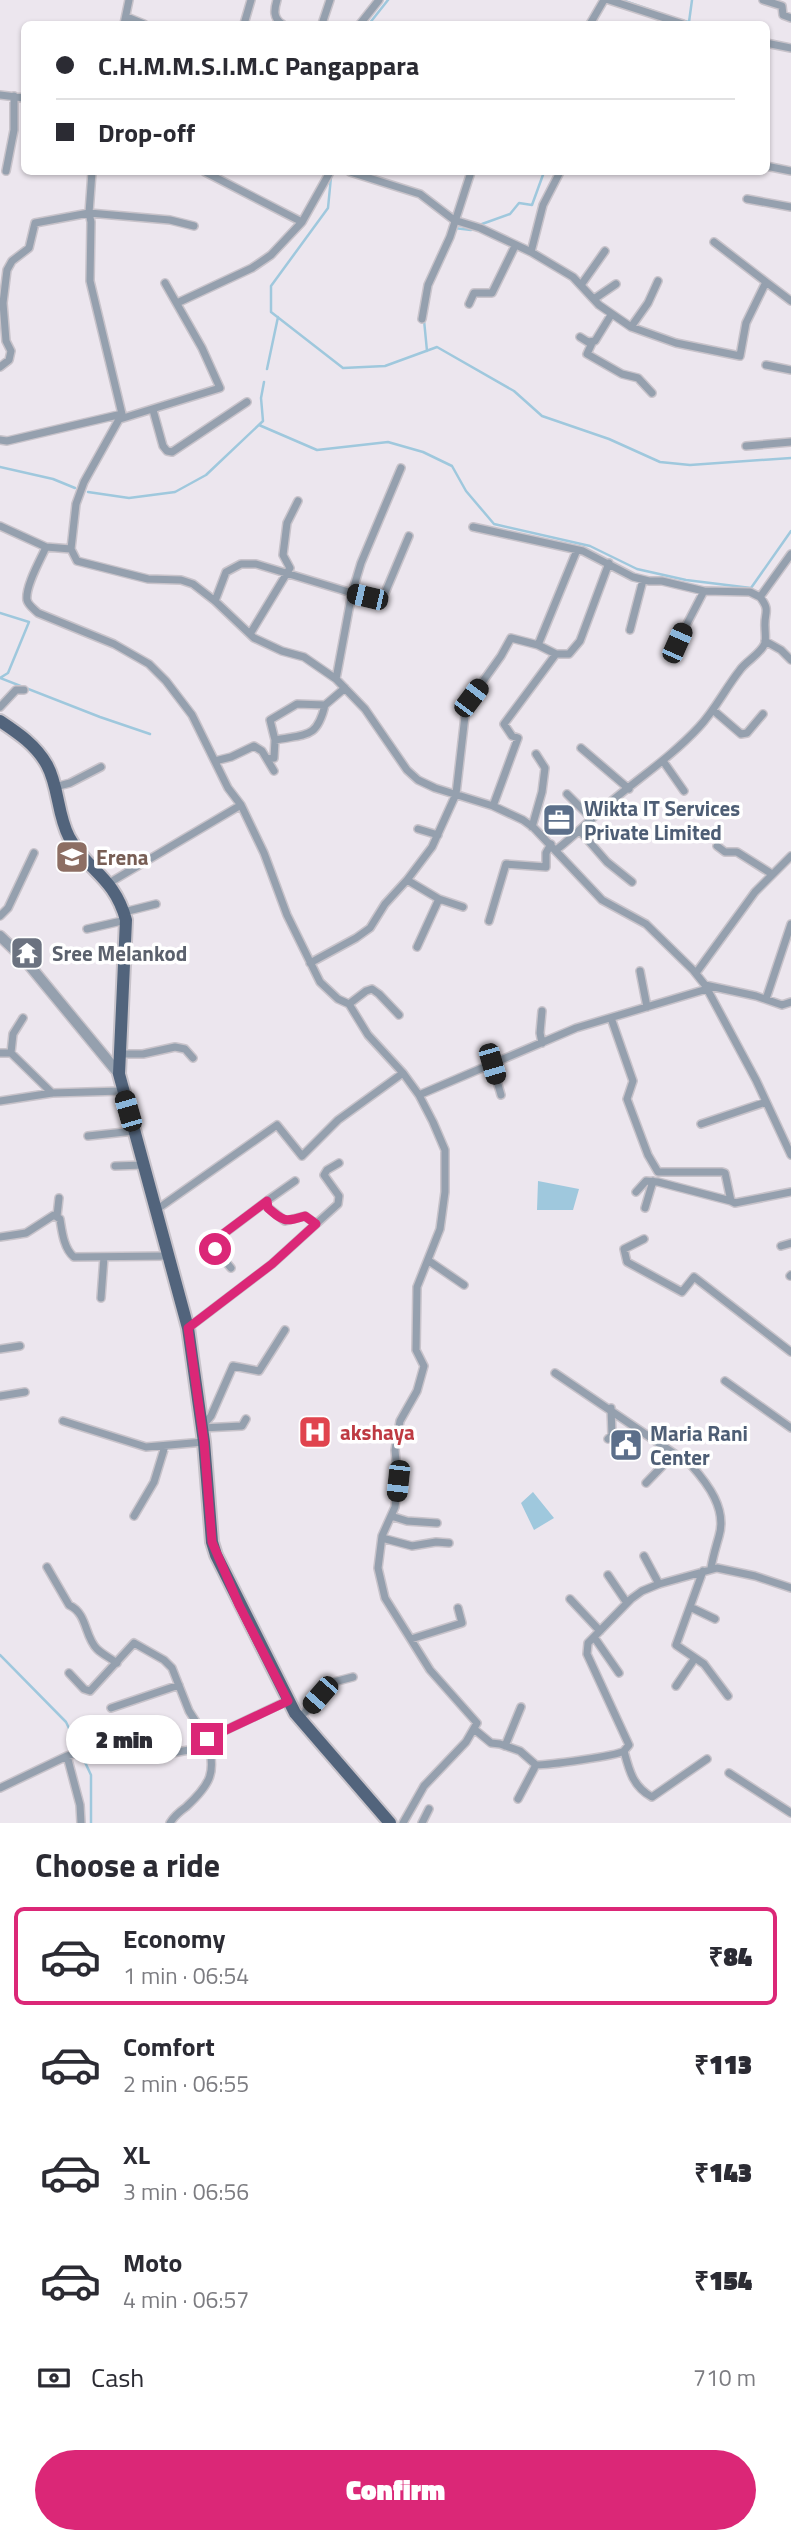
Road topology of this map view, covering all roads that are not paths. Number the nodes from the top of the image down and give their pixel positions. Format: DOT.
graph roads {
  1 [pos="129,0"];
  2 [pos="251,0"];
  3 [pos="277,0"];
  4 [pos="330,0"];
  5 [pos="379,0"];
  6 [pos="604,0"];
  7 [pos="610,0"];
  8 [pos="763,0"];
  9 [pos="791,18"];
  10 [pos="126,21"];
  11 [pos="245,21"];
  12 [pos="278,21"];
  13 [pos="323,21"];
  14 [pos="362,21"];
  15 [pos="592,21"];
  16 [pos="674,21"];
  17 [pos="770,44"];
  18 [pos="791,48"];
  19 [pos="0,95"];
  20 [pos="14,96"];
  21 [pos="21,97"];
  22 [pos="770,167"];
  23 [pos="6,171"];
  24 [pos="791,171"];
  25 [pos="92,175"];
  26 [pos="211,175"];
  27 [pos="328,175"];
  28 [pos="360,175"];
  29 [pos="470,175"];
  30 [pos="558,175"];
  31 [pos="747,199"];
  32 [pos="791,207"];
  33 [pos="89,214"];
  34 [pos="454,220"];
  35 [pos="302,222"];
  36 [pos="194,226"];
  37 [pos="714,242"];
  38 [pos="516,246"];
  39 [pos="531,251"];
  40 [pos="605,251"];
  41 [pos="658,281"];
  42 [pos="766,282"];
  43 [pos="165,283"];
  44 [pos="616,284"];
  45 [pos="581,285"];
  46 [pos="594,299"];
  47 [pos="1,302"];
  48 [pos="791,302"];
  49 [pos="177,303"];
  50 [pos="469,304"];
  51 [pos="611,315"];
  52 [pos="422,319"];
  53 [pos="631,327"];
  54 [pos="580,337"];
  55 [pos="592,343"];
  56 [pos="766,365"];
  57 [pos="0,367"];
  58 [pos="791,370"];
  59 [pos="652,393"];
  60 [pos="247,402"];
  61 [pos="153,410"];
  62 [pos="121,417"];
  63 [pos="0,440"];
  64 [pos="791,442"];
  65 [pos="746,446"];
  66 [pos="401,468"];
  67 [pos="298,501"];
  68 [pos="0,526"];
  69 [pos="472,527"];
  70 [pos="410,536"];
  71 [pos="47,547"];
  72 [pos="71,549"];
  73 [pos="577,550"];
  74 [pos="791,554"];
  75 [pos="609,564"];
  76 [pos="286,572"];
  77 [pos="643,580"];
  78 [pos="704,590"];
  79 [pos="352,593"];
  80 [pos="760,597"];
  81 [pos="215,601"];
  82 [pos="631,630"];
  83 [pos="250,634"];
  84 [pos="765,641"];
  85 [pos="677,643"];
  86 [pos="538,645"];
  87 [pos="555,654"];
  88 [pos="791,660"];
  89 [pos="335,678"];
  90 [pos="345,688"];
  91 [pos="24,690"];
  92 [pos="326,705"];
  93 [pos="0,707"];
  94 [pos="713,710"];
  95 [pos="764,714"];
  96 [pos="0,721"];
  97 [pos="275,740"];
  98 [pos="581,748"];
  99 [pos="536,754"];
  100 [pos="267,759"];
  101 [pos="215,761"];
  102 [pos="663,761"];
  103 [pos="100,767"];
  104 [pos="274,771"];
  105 [pos="54,787"];
  106 [pos="629,789"];
  107 [pos="684,791"];
  108 [pos="456,794"];
  109 [pos="567,794"];
  110 [pos="241,805"];
  111 [pos="493,806"];
  112 [pos="592,819"];
  113 [pos="532,827"];
  114 [pos="418,829"];
  115 [pos="580,831"];
  116 [pos="438,835"];
  117 [pos="717,846"];
  118 [pos="554,847"];
  119 [pos="34,853"];
  120 [pos="791,856"];
  121 [pos="772,874"];
  122 [pos="407,880"];
  123 [pos="632,882"];
  124 [pos="109,883"];
  125 [pos="439,899"];
  126 [pos="156,904"];
  127 [pos="463,907"];
  128 [pos="0,916"];
  129 [pos="125,916"];
  130 [pos="489,921"];
  131 [pos="791,924"];
  132 [pos="87,929"];
  133 [pos="2,941"];
  134 [pos="416,947"];
  135 [pos="310,963"];
  136 [pos="640,971"];
  137 [pos="696,973"];
  138 [pos="706,987"];
  139 [pos="766,999"];
  140 [pos="791,1002"];
  141 [pos="349,1004"];
  142 [pos="647,1007"];
  143 [pos="542,1011"];
  144 [pos="399,1015"];
  145 [pos="23,1018"];
  146 [pos="611,1018"];
  147 [pos="542,1043"];
  148 [pos="0,1053"];
  149 [pos="11,1053"];
  150 [pos="120,1054"];
  151 [pos="192,1058"];
  152 [pos="492,1064"];
  153 [pos="403,1073"];
  154 [pos="119,1074"];
  155 [pos="122,1091"];
  156 [pos="52,1093"];
  157 [pos="501,1094"];
  158 [pos="419,1095"];
  159 [pos="0,1101"];
  160 [pos="766,1102"];
  161 [pos="701,1124"];
  162 [pos="134,1131"];
  163 [pos="88,1136"];
  164 [pos="791,1155"];
  165 [pos="339,1163"];
  166 [pos="144,1165"];
  167 [pos="115,1166"];
  168 [pos="662,1173"];
  169 [pos="295,1181"];
  170 [pos="656,1182"];
  171 [pos="636,1192"];
  172 [pos="791,1192"];
  173 [pos="60,1198"];
  174 [pos="267,1201"];
  175 [pos="731,1201"];
  176 [pos="645,1208"];
  177 [pos="156,1210"];
  178 [pos="57,1216"];
  179 [pos="316,1224"];
  180 [pos="0,1237"];
  181 [pos="644,1239"];
  182 [pos="791,1243"];
  183 [pos="781,1246"];
  184 [pos="169,1256"];
  185 [pos="104,1257"];
  186 [pos="429,1261"];
  187 [pos="231,1268"];
  188 [pos="464,1285"];
  189 [pos="101,1298"];
  190 [pos="188,1328"];
  191 [pos="285,1330"];
  192 [pos="20,1346"];
  193 [pos="0,1349"];
  194 [pos="791,1352"];
  195 [pos="555,1373"];
  196 [pos="725,1381"];
  197 [pos="25,1392"];
  198 [pos="0,1396"];
  199 [pos="611,1409"];
  200 [pos="246,1419"];
  201 [pos="63,1421"];
  202 [pos="791,1427"];
  203 [pos="201,1428"];
  204 [pos="608,1439"];
  205 [pos="204,1442"];
  206 [pos="165,1446"];
  207 [pos="674,1454"];
  208 [pos="646,1483"];
  209 [pos="134,1516"];
  210 [pos="391,1516"];
  211 [pos="438,1523"];
  212 [pos="382,1538"];
  213 [pos="449,1543"];
  214 [pos="644,1556"];
  215 [pos="47,1567"];
  216 [pos="707,1570"];
  217 [pos="608,1575"];
  218 [pos="659,1584"];
  219 [pos="791,1588"];
  220 [pos="570,1599"];
  221 [pos="627,1603"];
  222 [pos="690,1607"];
  223 [pos="458,1608"];
  224 [pos="715,1619"];
  225 [pos="597,1634"];
  226 [pos="411,1639"];
  227 [pos="695,1658"];
  228 [pos="117,1663"];
  229 [pos="69,1673"];
  230 [pos="620,1673"];
  231 [pos="353,1677"];
  232 [pos="179,1685"];
  233 [pos="676,1686"];
  234 [pos="728,1696"];
  235 [pos="288,1701"];
  236 [pos="521,1706"];
  237 [pos="111,1708"];
  238 [pos="300,1718"];
  239 [pos="474,1729"];
  240 [pos="207,1739"];
  241 [pos="505,1746"];
  242 [pos="624,1751"];
  243 [pos="67,1756"];
  244 [pos="707,1759"];
  245 [pos="536,1765"];
  246 [pos="729,1773"];
  247 [pos="0,1788"];
  248 [pos="518,1799"];
  249 [pos="429,1809"];
  250 [pos="791,1813"];
  251 [pos="81,1823"];
  252 [pos="170,1823"];
  253 [pos="390,1823"];
  254 [pos="403,1823"];
  255 [pos="422,1823"];
  1 -- 10 [label="street"];
  2 -- 11 [label="street"];
  3 -- 12 [label="street"];
  4 -- 13 [label="street"];
  5 -- 14 [label="street"];
  6 -- 15 [label="street"];
  7 -- 16 [label="street"];
  8 -- 9 [label="street"];
  17 -- 18 [label="street"];
  19 -- 20 [label="street"];
  20 -- 21 [label="street"];
  20 -- 23 [label="street"];
  22 -- 24 [label="street"];
  25 -- 33 [label="street"];
  26 -- 35 [label="street"];
  27 -- 35 [label="street"];
  28 -- 34 [label="street"];
  29 -- 34 [label="street"];
  30 -- 39 [label="street"];
  31 -- 32 [label="street"];
  33 -- 36 [label="street"];
  33 -- 47 [label="street"];
  33 -- 62 [label="street"];
  34 -- 38 [label="street"];
  34 -- 52 [label="street"];
  35 -- 49 [label="street"];
  37 -- 42 [label="street"];
  38 -- 39 [label="street"];
  38 -- 50 [label="street"];
  39 -- 45 [label="street"];
  40 -- 45 [label="street"];
  41 -- 53 [label="street"];
  42 -- 48 [label="street"];
  42 -- 53 [label="street"];
  43 -- 49 [label="street"];
  44 -- 46 [label="street"];
  45 -- 46 [label="street"];
  46 -- 51 [label="street"];
  47 -- 57 [label="street"];
  49 -- 61 [label="street"];
  51 -- 53 [label="street"];
  51 -- 55 [label="street"];
  54 -- 55 [label="street"];
  55 -- 59 [label="street"];
  56 -- 58 [label="street"];
  60 -- 61 [label="street"];
  61 -- 62 [label="street"];
  62 -- 63 [label="street"];
  62 -- 72 [label="street"];
  64 -- 65 [label="street"];
  66 -- 79 [label="street"];
  67 -- 76 [label="street"];
  68 -- 71 [label="street"];
  69 -- 73 [label="street"];
  70 -- 79 [label="street"];
  71 -- 72 [label="street"];
  71 -- 101 [label="street"];
  72 -- 81 [label="street"];
  73 -- 75 [label="street"];
  73 -- 86 [label="street"];
  74 -- 80 [label="street"];
  75 -- 77 [label="street"];
  75 -- 87 [label="street"];
  76 -- 79 [label="street"];
  76 -- 81 [label="street"];
  76 -- 83 [label="street"];
  77 -- 78 [label="street"];
  77 -- 82 [label="street"];
  78 -- 80 [label="street"];
  78 -- 85 [label="street"];
  79 -- 89 [label="street"];
  80 -- 84 [label="street"];
  81 -- 83 [label="street"];
  83 -- 89 [label="street"];
  84 -- 88 [label="street"];
  84 -- 94 [label="street"];
  86 -- 87 [label="street"];
  86 -- 108 [label="street"];
  87 -- 111 [label="street"];
  89 -- 90 [label="street"];
  90 -- 92 [label="street"];
  90 -- 108 [label="street"];
  91 -- 93 [label="street"];
  92 -- 97 [label="street"];
  92 -- 97 [label="street"];
  94 -- 95 [label="street"];
  94 -- 102 [label="street"];
  96 -- 105 [label="main road"];
  97 -- 100 [label="street"];
  98 -- 106 [label="street"];
  99 -- 113 [label="street"];
  100 -- 101 [label="street"];
  100 -- 104 [label="street"];
  101 -- 110 [label="street"];
  102 -- 106 [label="street"];
  102 -- 107 [label="street"];
  103 -- 105 [label="street"];
  105 -- 124 [label="main road"];
  106 -- 112 [label="street"];
  108 -- 111 [label="street"];
  108 -- 116 [label="street"];
  109 -- 112 [label="street"];
  110 -- 124 [label="street"];
  110 -- 135 [label="street"];
  111 -- 113 [label="street"];
  112 -- 115 [label="street"];
  113 -- 118 [label="street"];
  114 -- 116 [label="street"];
  115 -- 118 [label="street"];
  115 -- 123 [label="street"];
  116 -- 122 [label="street"];
  117 -- 121 [label="street"];
  118 -- 130 [label="street"];
  118 -- 137 [label="street"];
  119 -- 128 [label="street"];
  120 -- 121 [label="street"];
  121 -- 137 [label="street"];
  122 -- 125 [label="street"];
  122 -- 135 [label="street"];
  124 -- 129 [label="main road"];
  125 -- 127 [label="street"];
  125 -- 134 [label="street"];
  126 -- 129 [label="street"];
  129 -- 132 [label="street"];
  129 -- 150 [label="main road"];
  131 -- 139 [label="street"];
  133 -- 154 [label="street"];
  135 -- 141 [label="street"];
  136 -- 142 [label="street"];
  137 -- 138 [label="street"];
  138 -- 139 [label="street"];
  138 -- 142 [label="street"];
  138 -- 160 [label="street"];
  139 -- 140 [label="street"];
  141 -- 144 [label="street"];
  141 -- 153 [label="street"];
  142 -- 146 [label="street"];
  143 -- 147 [label="street"];
  145 -- 149 [label="street"];
  146 -- 147 [label="street"];
  146 -- 168 [label="street"];
  147 -- 152 [label="street"];
  148 -- 149 [label="street"];
  149 -- 156 [label="street"];
  150 -- 151 [label="street"];
  150 -- 154 [label="main road"];
  152 -- 157 [label="street"];
  152 -- 158 [label="street"];
  153 -- 158 [label="street"];
  153 -- 177 [label="street"];
  154 -- 155 [label="main road"];
  155 -- 156 [label="street"];
  155 -- 162 [label="main road"];
  156 -- 159 [label="street"];
  158 -- 186 [label="street"];
  160 -- 161 [label="street"];
  160 -- 164 [label="street"];
  162 -- 163 [label="street"];
  162 -- 166 [label="main road"];
  165 -- 179 [label="street"];
  166 -- 167 [label="street"];
  166 -- 177 [label="main road"];
  168 -- 170 [label="street"];
  168 -- 175 [label="street"];
  169 -- 174 [label="street"];
  170 -- 171 [label="street"];
  170 -- 175 [label="street"];
  170 -- 176 [label="street"];
  172 -- 175 [label="street"];
  173 -- 178 [label="street"];
  174 -- 179 [label="street"];
  174 -- 187 [label="street"];
  177 -- 184 [label="main road"];
  178 -- 180 [label="street"];
  178 -- 185 [label="street"];
  179 -- 190 [label="street"];
  181 -- 194 [label="street"];
  182 -- 183 [label="street"];
  184 -- 185 [label="street"];
  184 -- 190 [label="main road"];
  185 -- 189 [label="street"];
  186 -- 188 [label="street"];
  186 -- 210 [label="street"];
  190 -- 203 [label="main road"];
  191 -- 203 [label="street"];
  192 -- 193 [label="street"];
  195 -- 199 [label="street"];
  196 -- 202 [label="street"];
  197 -- 198 [label="street"];
  199 -- 204 [label="street"];
  199 -- 207 [label="street"];
  200 -- 203 [label="street"];
  201 -- 206 [label="street"];
  203 -- 205 [label="main road"];
  205 -- 206 [label="street"];
  205 -- 235 [label="main road"];
  206 -- 209 [label="street"];
  207 -- 208 [label="street"];
  207 -- 216 [label="street"];
  210 -- 211 [label="street"];
  210 -- 212 [label="street"];
  212 -- 213 [label="street"];
  212 -- 226 [label="street"];
  214 -- 218 [label="street"];
  215 -- 228 [label="street"];
  216 -- 218 [label="street"];
  216 -- 219 [label="street"];
  216 -- 222 [label="street"];
  217 -- 221 [label="street"];
  218 -- 221 [label="street"];
  220 -- 225 [label="street"];
  221 -- 225 [label="street"];
  222 -- 224 [label="street"];
  222 -- 227 [label="street"];
  223 -- 226 [label="street"];
  225 -- 230 [label="street"];
  225 -- 242 [label="street"];
  226 -- 239 [label="street"];
  227 -- 233 [label="street"];
  227 -- 234 [label="street"];
  228 -- 229 [label="street"];
  228 -- 232 [label="street"];
  231 -- 238 [label="street"];
  232 -- 237 [label="street"];
  232 -- 240 [label="street"];
  235 -- 238 [label="main road"];
  235 -- 240 [label="street"];
  236 -- 241 [label="street"];
  238 -- 253 [label="main road"];
  239 -- 241 [label="street"];
  239 -- 254 [label="street"];
  240 -- 243 [label="street"];
  240 -- 252 [label="street"];
  241 -- 245 [label="street"];
  242 -- 244 [label="street"];
  242 -- 245 [label="street"];
  243 -- 247 [label="street"];
  243 -- 251 [label="street"];
  245 -- 248 [label="street"];
  246 -- 250 [label="street"];
  249 -- 255 [label="street"];
}
